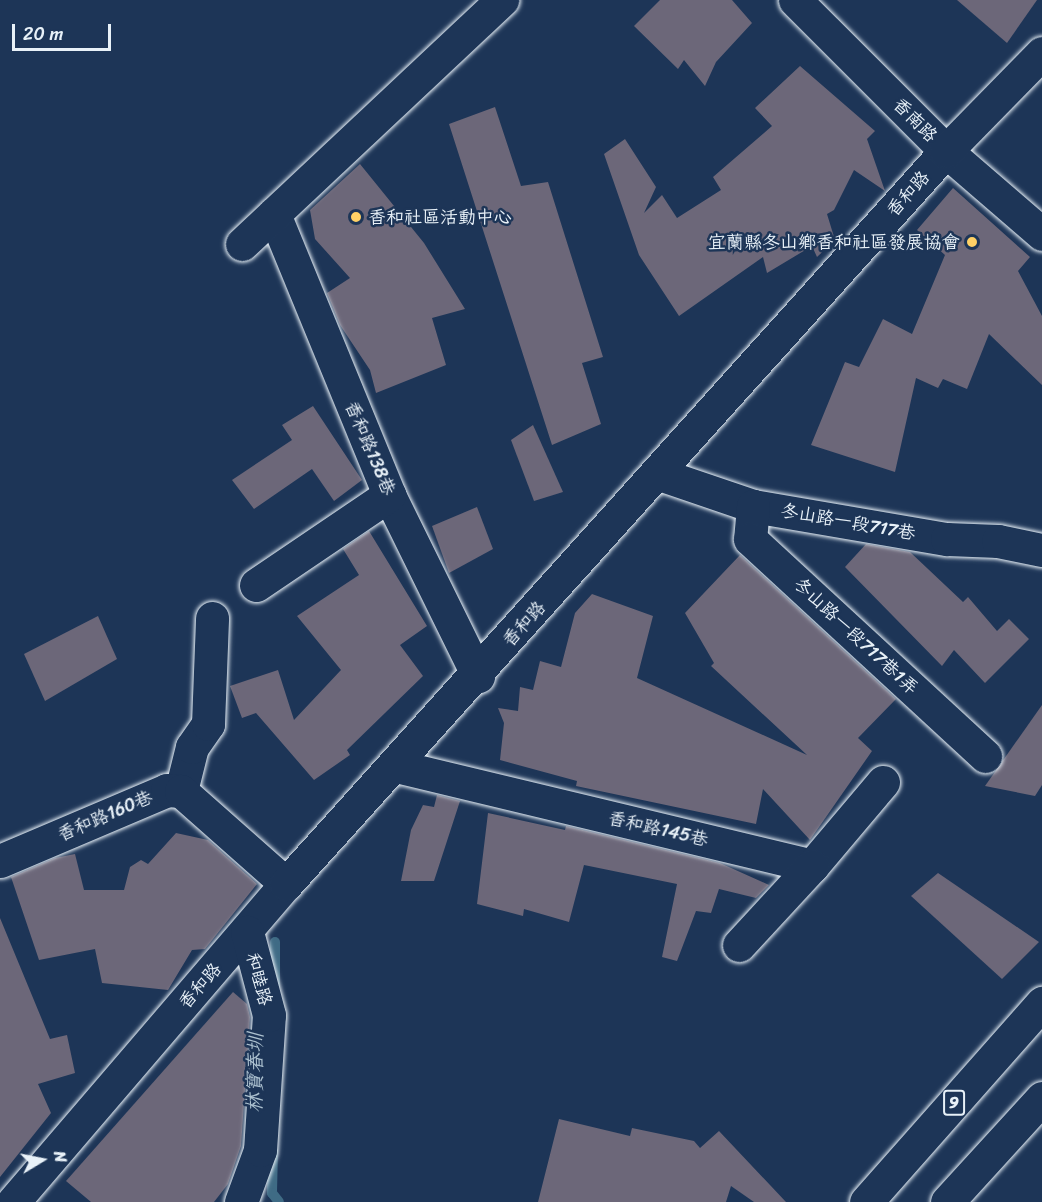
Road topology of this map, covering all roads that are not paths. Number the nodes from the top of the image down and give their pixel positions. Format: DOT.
graph roads {
  1 [pos="502,0"];
  2 [pos="795,0"];
  3 [pos="1042,52"];
  4 [pos="946,151"];
  5 [pos="274,214"];
  6 [pos="1042,234"];
  7 [pos="242,244"];
  8 [pos="659,474"];
  9 [pos="389,495"];
  10 [pos="753,506"];
  11 [pos="1042,550"];
  12 [pos="256,585"];
  13 [pos="212,618"];
  14 [pos="478,676"];
  15 [pos="986,756"];
  16 [pos="396,766"];
  17 [pos="883,782"];
  18 [pos="181,791"];
  19 [pos="0,861"];
  20 [pos="812,866"];
  21 [pos="286,884"];
  22 [pos="247,932"];
  23 [pos="739,945"];
  24 [pos="1042,1003"];
  25 [pos="1042,1098"];
  26 [pos="14,1202"];
  27 [pos="241,1202"];
  28 [pos="866,1202"];
  29 [pos="947,1202"];
  1 -- 5 [label="street"];
  2 -- 4 [label="street, 香南路"];
  3 -- 4 [label="street, 香和路"];
  4 -- 6 [label="street, 香南路"];
  4 -- 8 [label="street, 香和路"];
  5 -- 7 [label="street"];
  5 -- 9 [label="street, 香和路138巷"];
  8 -- 10 [label="street, 冬山路一段717巷"];
  8 -- 14 [label="street, 香和路"];
  9 -- 12 [label="street"];
  9 -- 14 [label="street, 香和路138巷"];
  10 -- 11 [label="street, 冬山路一段717巷"];
  10 -- 15 [label="street, 冬山路一段717巷1弄"];
  13 -- 18 [label="street"];
  14 -- 16 [label="street, 香和路"];
  16 -- 20 [label="street, 香和路145巷"];
  16 -- 21 [label="street, 香和路"];
  17 -- 20 [label="street"];
  18 -- 19 [label="street, 香和路160巷"];
  18 -- 21 [label="street"];
  20 -- 23 [label="street"];
  21 -- 22 [label="street, 香和路"];
  22 -- 26 [label="street, 香和路"];
  22 -- 27 [label="street, 和睦路"];
  24 -- 28 [label="street, 9"];
  25 -- 29 [label="street"];
}
